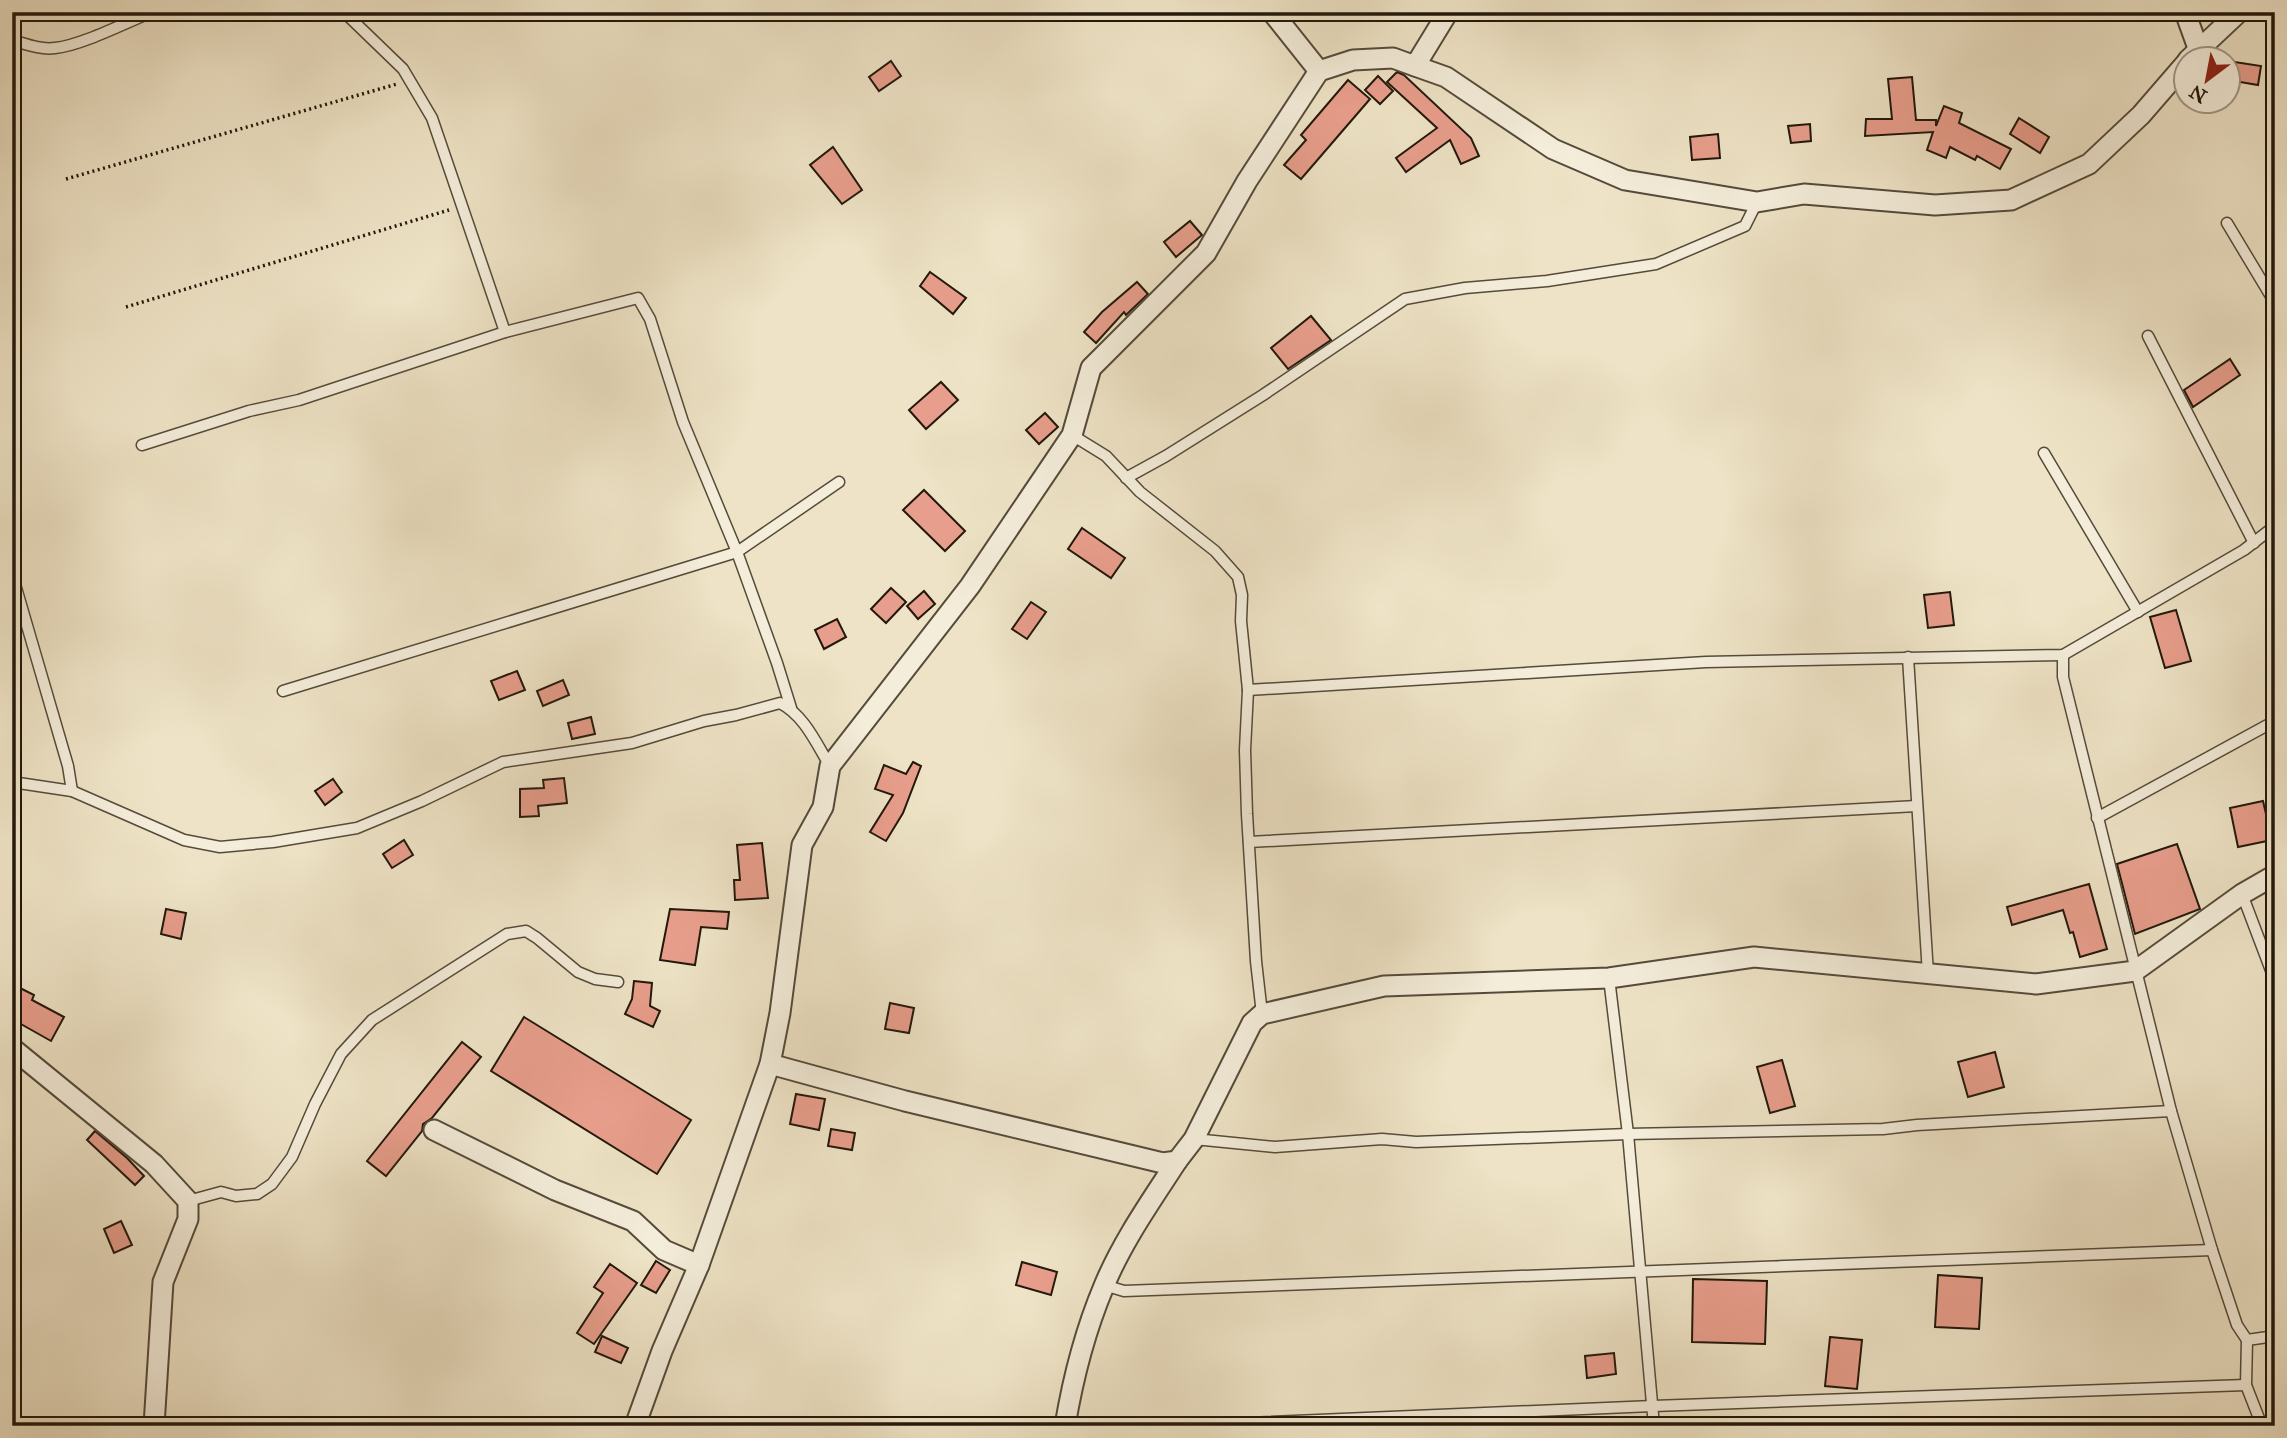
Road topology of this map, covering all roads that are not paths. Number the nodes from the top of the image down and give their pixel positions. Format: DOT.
graph roads {
  1 [pos="152,12"];
  2 [pos="344,12"];
  3 [pos="1272,12"];
  4 [pos="1448,12"];
  5 [pos="2185,12"];
  6 [pos="2239,12"];
  7 [pos="12,40"];
  8 [pos="2190,46"];
  9 [pos="2203,46"];
  10 [pos="1415,66"];
  11 [pos="1319,71"];
  12 [pos="2172,79"];
  13 [pos="1757,202"];
  14 [pos="2227,223"];
  15 [pos="2275,303"];
  16 [pos="505,332"];
  17 [pos="2148,336"];
  18 [pos="1072,435"];
  19 [pos="142,445"];
  20 [pos="2044,453"];
  21 [pos="1126,478"];
  22 [pos="839,482"];
  23 [pos="2275,526"];
  24 [pos="2254,543"];
  25 [pos="737,552"];
  26 [pos="12,574"];
  27 [pos="2138,612"];
  28 [pos="2063,655"];
  29 [pos="1908,657"];
  30 [pos="283,691"];
  31 [pos="1248,691"];
  32 [pos="791,708"];
  33 [pos="2275,721"];
  34 [pos="830,766"];
  35 [pos="12,782"];
  36 [pos="72,791"];
  37 [pos="1917,806"];
  38 [pos="2097,818"];
  39 [pos="1249,842"];
  40 [pos="2275,875"];
  41 [pos="2242,894"];
  42 [pos="2135,971"];
  43 [pos="1928,975"];
  44 [pos="1609,978"];
  45 [pos="2275,981"];
  46 [pos="618,982"];
  47 [pos="1262,1014"];
  48 [pos="12,1048"];
  49 [pos="770,1064"];
  50 [pos="2171,1111"];
  51 [pos="434,1130"];
  52 [pos="1628,1134"];
  53 [pos="1194,1139"];
  54 [pos="1177,1161"];
  55 [pos="188,1202"];
  56 [pos="2212,1250"];
  57 [pos="699,1265"];
  58 [pos="1640,1271"];
  59 [pos="1104,1285"];
  60 [pos="2275,1336"];
  61 [pos="2247,1340"];
  62 [pos="2246,1385"];
  63 [pos="1653,1406"];
  64 [pos="154,1426"];
  65 [pos="635,1426"];
  66 [pos="1065,1426"];
  67 [pos="1176,1426"];
  68 [pos="1654,1426"];
  69 [pos="2262,1426"];
  1 -- 7 [label="lane"];
  2 -- 16 [label="lane"];
  3 -- 11 [label="street"];
  4 -- 10 [label="street"];
  5 -- 8 [label="street"];
  6 -- 9 [label="street"];
  10 -- 11 [label="street"];
  10 -- 13 [label="street"];
  11 -- 18 [label="street"];
  12 -- 13 [label="street"];
  13 -- 21 [label="lane"];
  14 -- 15 [label="lane"];
  16 -- 19 [label="lane"];
  16 -- 25 [label="lane"];
  17 -- 24 [label="lane"];
  18 -- 21 [label="lane"];
  18 -- 34 [label="street"];
  20 -- 27 [label="lane"];
  21 -- 31 [label="lane"];
  22 -- 25 [label="lane"];
  23 -- 24 [label="lane"];
  24 -- 27 [label="lane"];
  25 -- 30 [label="lane"];
  25 -- 32 [label="lane"];
  26 -- 36 [label="lane"];
  27 -- 28 [label="lane"];
  28 -- 29 [label="lane"];
  28 -- 38 [label="lane"];
  29 -- 31 [label="lane"];
  29 -- 37 [label="lane"];
  31 -- 39 [label="lane"];
  32 -- 34 [label="lane"];
  32 -- 36 [label="lane"];
  33 -- 38 [label="lane"];
  34 -- 49 [label="street"];
  35 -- 36 [label="lane"];
  37 -- 39 [label="lane"];
  37 -- 43 [label="lane"];
  38 -- 42 [label="lane"];
  39 -- 47 [label="lane"];
  40 -- 41 [label="street"];
  41 -- 42 [label="street"];
  41 -- 45 [label="lane"];
  42 -- 43 [label="street"];
  42 -- 50 [label="lane"];
  43 -- 44 [label="street"];
  44 -- 47 [label="street"];
  44 -- 52 [label="lane"];
  46 -- 55 [label="lane"];
  47 -- 53 [label="street"];
  48 -- 55 [label="street"];
  49 -- 54 [label="street"];
  49 -- 57 [label="street"];
  50 -- 52 [label="lane"];
  50 -- 56 [label="lane"];
  51 -- 57 [label="street"];
  52 -- 53 [label="lane"];
  52 -- 58 [label="lane"];
  53 -- 54 [label="street"];
  54 -- 59 [label="street"];
  55 -- 64 [label="street"];
  56 -- 58 [label="lane"];
  56 -- 61 [label="lane"];
  57 -- 65 [label="street"];
  58 -- 59 [label="lane"];
  58 -- 63 [label="lane"];
  59 -- 66 [label="street"];
  60 -- 61 [label="lane"];
  61 -- 62 [label="lane"];
  62 -- 63 [label="lane"];
  62 -- 69 [label="lane"];
  63 -- 67 [label="lane"];
  63 -- 68 [label="lane"];
}
